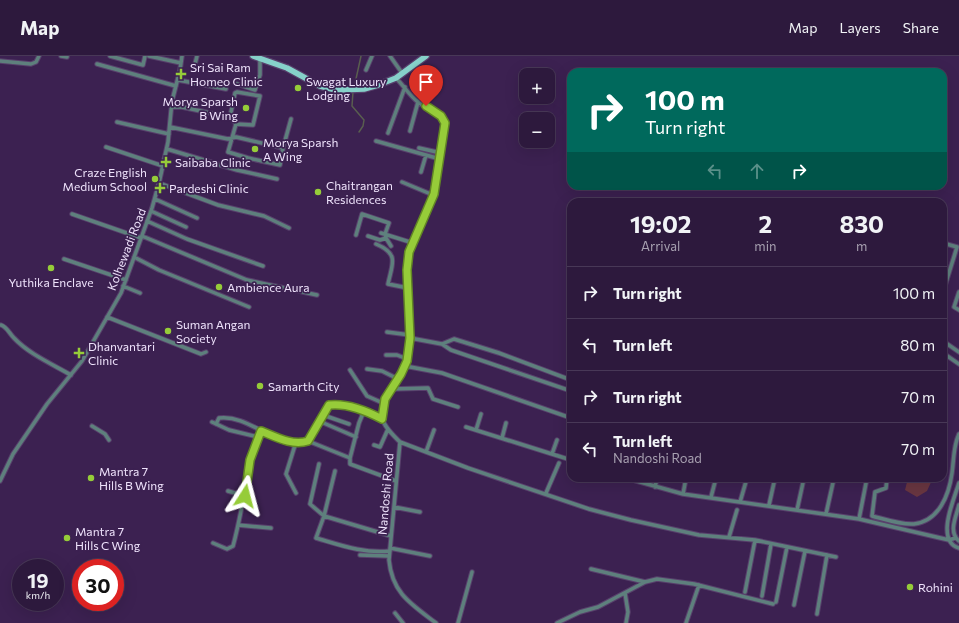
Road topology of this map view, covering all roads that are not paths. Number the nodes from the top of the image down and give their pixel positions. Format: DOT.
graph roads {
  1 [pos="39,56"];
  2 [pos="61,56"];
  3 [pos="110,56"];
  4 [pos="145,56"];
  5 [pos="150,56"];
  6 [pos="182,56"];
  7 [pos="196,56"];
  8 [pos="253,56"];
  9 [pos="372,56"];
  10 [pos="390,56"];
  11 [pos="426,56"];
  12 [pos="67,57"];
  13 [pos="260,58"];
  14 [pos="0,61"];
  15 [pos="181,63"];
  16 [pos="97,64"];
  17 [pos="194,68"];
  18 [pos="366,70"];
  19 [pos="402,73"];
  20 [pos="396,78"];
  21 [pos="178,80"];
  22 [pos="237,84"];
  23 [pos="176,86"];
  24 [pos="405,87"];
  25 [pos="226,89"];
  26 [pos="418,102"];
  27 [pos="172,106"];
  28 [pos="224,116"];
  29 [pos="291,119"];
  30 [pos="117,122"];
  31 [pos="236,124"];
  32 [pos="170,127"];
  33 [pos="410,131"];
  34 [pos="388,133"];
  35 [pos="169,134"];
  36 [pos="232,137"];
  37 [pos="376,141"];
  38 [pos="106,147"];
  39 [pos="282,148"];
  40 [pos="419,148"];
  41 [pos="167,149"];
  42 [pos="441,153"];
  43 [pos="426,155"];
  44 [pos="440,159"];
  45 [pos="163,166"];
  46 [pos="421,172"];
  47 [pos="277,179"];
  48 [pos="402,182"];
  49 [pos="160,183"];
  50 [pos="433,195"];
  51 [pos="155,199"];
  52 [pos="151,211"];
  53 [pos="72,214"];
  54 [pos="197,218"];
  55 [pos="147,221"];
  56 [pos="186,228"];
  57 [pos="289,228"];
  58 [pos="356,235"];
  59 [pos="368,236"];
  60 [pos="382,236"];
  61 [pos="141,237"];
  62 [pos="413,243"];
  63 [pos="376,244"];
  64 [pos="947,244"];
  65 [pos="390,246"];
  66 [pos="958,247"];
  67 [pos="134,257"];
  68 [pos="64,259"];
  69 [pos="263,266"];
  70 [pos="126,280"];
  71 [pos="947,280"];
  72 [pos="123,286"];
  73 [pos="408,288"];
  74 [pos="959,292"];
  75 [pos="140,293"];
  76 [pos="317,295"];
  77 [pos="249,307"];
  78 [pos="959,310"];
  79 [pos="107,317"];
  80 [pos="1,325"];
  81 [pos="387,332"];
  82 [pos="410,337"];
  83 [pos="442,344"];
  84 [pos="947,344"];
  85 [pos="206,352"];
  86 [pos="959,352"];
  87 [pos="386,355"];
  88 [pos="947,356"];
  89 [pos="407,359"];
  90 [pos="959,364"];
  91 [pos="405,366"];
  92 [pos="367,369"];
  93 [pos="350,370"];
  94 [pos="71,375"];
  95 [pos="567,378"];
  96 [pos="398,379"];
  97 [pos="392,389"];
  98 [pos="567,390"];
  99 [pos="384,404"];
  100 [pos="458,408"];
  101 [pos="364,411"];
  102 [pos="481,414"];
  103 [pos="323,415"];
  104 [pos="567,417"];
  105 [pos="382,419"];
  106 [pos="319,421"];
  107 [pos="212,422"];
  108 [pos="506,423"];
  109 [pos="216,424"];
  110 [pos="349,424"];
  111 [pos="92,426"];
  112 [pos="466,427"];
  113 [pos="388,429"];
  114 [pos="434,430"];
  115 [pos="476,430"];
  116 [pos="263,432"];
  117 [pos="959,434"];
  118 [pos="258,437"];
  119 [pos="356,437"];
  120 [pos="502,438"];
  121 [pos="109,440"];
  122 [pos="557,440"];
  123 [pos="308,441"];
  124 [pos="296,442"];
  125 [pos="400,442"];
  126 [pos="954,444"];
  127 [pos="374,446"];
  128 [pos="959,446"];
  129 [pos="426,452"];
  130 [pos="552,454"];
  131 [pos="350,458"];
  132 [pos="567,459"];
  133 [pos="559,462"];
  134 [pos="319,464"];
  135 [pos="335,470"];
  136 [pos="396,480"];
  137 [pos="0,481"];
  138 [pos="641,482"];
  139 [pos="656,482"];
  140 [pos="685,482"];
  141 [pos="715,482"];
  142 [pos="746,482"];
  143 [pos="774,482"];
  144 [pos="803,482"];
  145 [pos="833,482"];
  146 [pos="866,482"];
  147 [pos="887,482"];
  148 [pos="959,483"];
  149 [pos="655,486"];
  150 [pos="228,491"];
  151 [pos="296,493"];
  152 [pos="546,493"];
  153 [pos="683,494"];
  154 [pos="245,496"];
  155 [pos="711,497"];
  156 [pos="740,502"];
  157 [pos="769,505"];
  158 [pos="959,505"];
  159 [pos="394,507"];
  160 [pos="737,510"];
  161 [pos="797,510"];
  162 [pos="420,512"];
  163 [pos="826,514"];
  164 [pos="324,516"];
  165 [pos="859,519"];
  166 [pos="238,525"];
  167 [pos="271,528"];
  168 [pos="391,536"];
  169 [pos="729,537"];
  170 [pos="955,538"];
  171 [pos="755,540"];
  172 [pos="949,540"];
  173 [pos="959,541"];
  174 [pos="213,543"];
  175 [pos="771,544"];
  176 [pos="787,547"];
  177 [pos="959,548"];
  178 [pos="390,549"];
  179 [pos="805,551"];
  180 [pos="360,555"];
  181 [pos="827,555"];
  182 [pos="389,556"];
  183 [pos="430,556"];
  184 [pos="836,557"];
  185 [pos="591,569"];
  186 [pos="472,572"];
  187 [pos="645,582"];
  188 [pos="699,585"];
  189 [pos="745,592"];
  190 [pos="625,593"];
  191 [pos="762,596"];
  192 [pos="794,605"];
  193 [pos="395,613"];
  194 [pos="817,614"];
  195 [pos="403,623"];
  196 [pos="436,623"];
  197 [pos="458,623"];
  198 [pos="557,623"];
  199 [pos="626,623"];
  200 [pos="686,623"];
  1 -- 14 [label="street"];
  2 -- 12 [label="street"];
  3 -- 4 [label="street"];
  5 -- 15 [label="street"];
  6 -- 15 [label="street, Kolhewadi Road"];
  7 -- 17 [label="street"];
  8 -- 13 [label="main road"];
  9 -- 18 [label="street"];
  10 -- 19 [label="street"];
  11 -- 19 [label="main road"];
  13 -- 20 [label="main road"];
  13 -- 22 [label="street"];
  15 -- 21 [label="street, Kolhewadi Road"];
  16 -- 23 [label="street"];
  19 -- 20 [label="main road"];
  20 -- 24 [label="street"];
  21 -- 23 [label="street, Kolhewadi Road"];
  21 -- 25 [label="street"];
  23 -- 27 [label="street, Kolhewadi Road"];
  24 -- 26 [label="street"];
  24 -- 34 [label="street"];
  26 -- 33 [label="street"];
  26 -- 42 [label="street"];
  27 -- 28 [label="street"];
  27 -- 32 [label="street, Kolhewadi Road"];
  29 -- 39 [label="street"];
  30 -- 35 [label="street"];
  31 -- 31 [label="street"];
  31 -- 36 [label="street"];
  32 -- 35 [label="street, Kolhewadi Road"];
  32 -- 36 [label="street"];
  35 -- 41 [label="street, Kolhewadi Road"];
  36 -- 39 [label="street"];
  36 -- 39 [label="street"];
  37 -- 43 [label="street"];
  38 -- 45 [label="street"];
  40 -- 42 [label="street"];
  41 -- 45 [label="street, Kolhewadi Road"];
  41 -- 47 [label="street"];
  42 -- 44 [label="street"];
  43 -- 44 [label="street"];
  43 -- 46 [label="street"];
  44 -- 50 [label="street"];
  45 -- 49 [label="street, Kolhewadi Road"];
  48 -- 50 [label="street"];
  49 -- 51 [label="street, Kolhewadi Road"];
  49 -- 57 [label="street"];
  50 -- 62 [label="street"];
  51 -- 52 [label="street, Kolhewadi Road"];
  51 -- 54 [label="street"];
  52 -- 55 [label="street, Kolhewadi Road"];
  52 -- 56 [label="street"];
  53 -- 61 [label="street"];
  55 -- 61 [label="street, Kolhewadi Road"];
  55 -- 69 [label="street"];
  58 -- 60 [label="street"];
  59 -- 60 [label="street"];
  60 -- 62 [label="street"];
  60 -- 65 [label="street"];
  61 -- 67 [label="street, Kolhewadi Road"];
  61 -- 76 [label="street"];
  62 -- 73 [label="street"];
  63 -- 73 [label="street"];
  64 -- 66 [label="street"];
  66 -- 71 [label="street"];
  67 -- 70 [label="street, Kolhewadi Road"];
  67 -- 77 [label="street"];
  68 -- 70 [label="street"];
  70 -- 72 [label="street, Kolhewadi Road"];
  72 -- 75 [label="street"];
  72 -- 79 [label="street, Kolhewadi Road"];
  73 -- 82 [label="street"];
  74 -- 78 [label="street"];
  79 -- 85 [label="street"];
  79 -- 94 [label="street, Kolhewadi Road"];
  80 -- 94 [label="street"];
  81 -- 82 [label="street"];
  82 -- 83 [label="street"];
  82 -- 89 [label="street"];
  83 -- 95 [label="street"];
  83 -- 98 [label="street"];
  84 -- 86 [label="street"];
  87 -- 89 [label="street"];
  88 -- 90 [label="street"];
  89 -- 91 [label="street"];
  91 -- 96 [label="street"];
  91 -- 104 [label="street"];
  92 -- 96 [label="street"];
  93 -- 99 [label="street"];
  94 -- 137 [label="street, Kolhewadi Road"];
  96 -- 97 [label="street"];
  97 -- 99 [label="street"];
  97 -- 100 [label="street"];
  99 -- 105 [label="street"];
  101 -- 103 [label="street"];
  101 -- 105 [label="street"];
  101 -- 119 [label="street"];
  102 -- 115 [label="street"];
  103 -- 106 [label="street"];
  103 -- 110 [label="street"];
  105 -- 113 [label="street, Nandoshi Road"];
  106 -- 119 [label="street"];
  106 -- 123 [label="street"];
  107 -- 109 [label="street"];
  108 -- 120 [label="street"];
  109 -- 116 [label="street"];
  109 -- 118 [label="street"];
  111 -- 121 [label="street"];
  112 -- 115 [label="street"];
  113 -- 125 [label="street, Nandoshi Road"];
  113 -- 127 [label="street"];
  114 -- 129 [label="street"];
  115 -- 120 [label="street"];
  116 -- 118 [label="street"];
  116 -- 124 [label="street"];
  117 -- 126 [label="street"];
  118 -- 154 [label="street"];
  119 -- 131 [label="street"];
  120 -- 130 [label="street"];
  122 -- 130 [label="street"];
  123 -- 124 [label="street"];
  123 -- 131 [label="street"];
  124 -- 151 [label="street"];
  125 -- 129 [label="street"];
  125 -- 136 [label="street, Nandoshi Road"];
  126 -- 128 [label="street"];
  126 -- 147 [label="street"];
  129 -- 152 [label="street"];
  130 -- 132 [label="street"];
  131 -- 136 [label="street"];
  133 -- 152 [label="street"];
  134 -- 164 [label="street"];
  135 -- 164 [label="street"];
  136 -- 159 [label="street, Nandoshi Road"];
  138 -- 149 [label="street"];
  139 -- 149 [label="street"];
  140 -- 153 [label="street"];
  141 -- 155 [label="street"];
  142 -- 156 [label="street"];
  143 -- 157 [label="street"];
  144 -- 161 [label="street"];
  145 -- 163 [label="street"];
  146 -- 165 [label="street"];
  148 -- 172 [label="street"];
  149 -- 153 [label="street"];
  150 -- 154 [label="street"];
  152 -- 169 [label="street"];
  153 -- 155 [label="street"];
  154 -- 166 [label="street"];
  155 -- 156 [label="street"];
  156 -- 157 [label="street"];
  157 -- 161 [label="street"];
  158 -- 170 [label="street"];
  159 -- 162 [label="street"];
  159 -- 168 [label="street, Nandoshi Road"];
  160 -- 169 [label="street"];
  161 -- 163 [label="street"];
  163 -- 165 [label="street"];
  164 -- 168 [label="street"];
  164 -- 178 [label="street"];
  165 -- 172 [label="street"];
  166 -- 167 [label="street"];
  166 -- 174 [label="street"];
  168 -- 178 [label="street, Nandoshi Road"];
  169 -- 171 [label="street"];
  170 -- 172 [label="street"];
  170 -- 173 [label="street"];
  171 -- 175 [label="street"];
  171 -- 189 [label="street"];
  172 -- 177 [label="street"];
  175 -- 176 [label="street"];
  175 -- 191 [label="street"];
  176 -- 179 [label="street"];
  176 -- 188 [label="street"];
  178 -- 182 [label="street, Nandoshi Road"];
  178 -- 183 [label="street"];
  179 -- 181 [label="street"];
  179 -- 192 [label="street"];
  180 -- 182 [label="street"];
  181 -- 184 [label="street"];
  181 -- 194 [label="street"];
  182 -- 196 [label="street, Nandoshi Road"];
  185 -- 187 [label="street"];
  186 -- 197 [label="street"];
  187 -- 188 [label="street"];
  187 -- 190 [label="street"];
  188 -- 200 [label="street"];
  190 -- 198 [label="street"];
  190 -- 199 [label="street"];
  193 -- 195 [label="street"];
}
